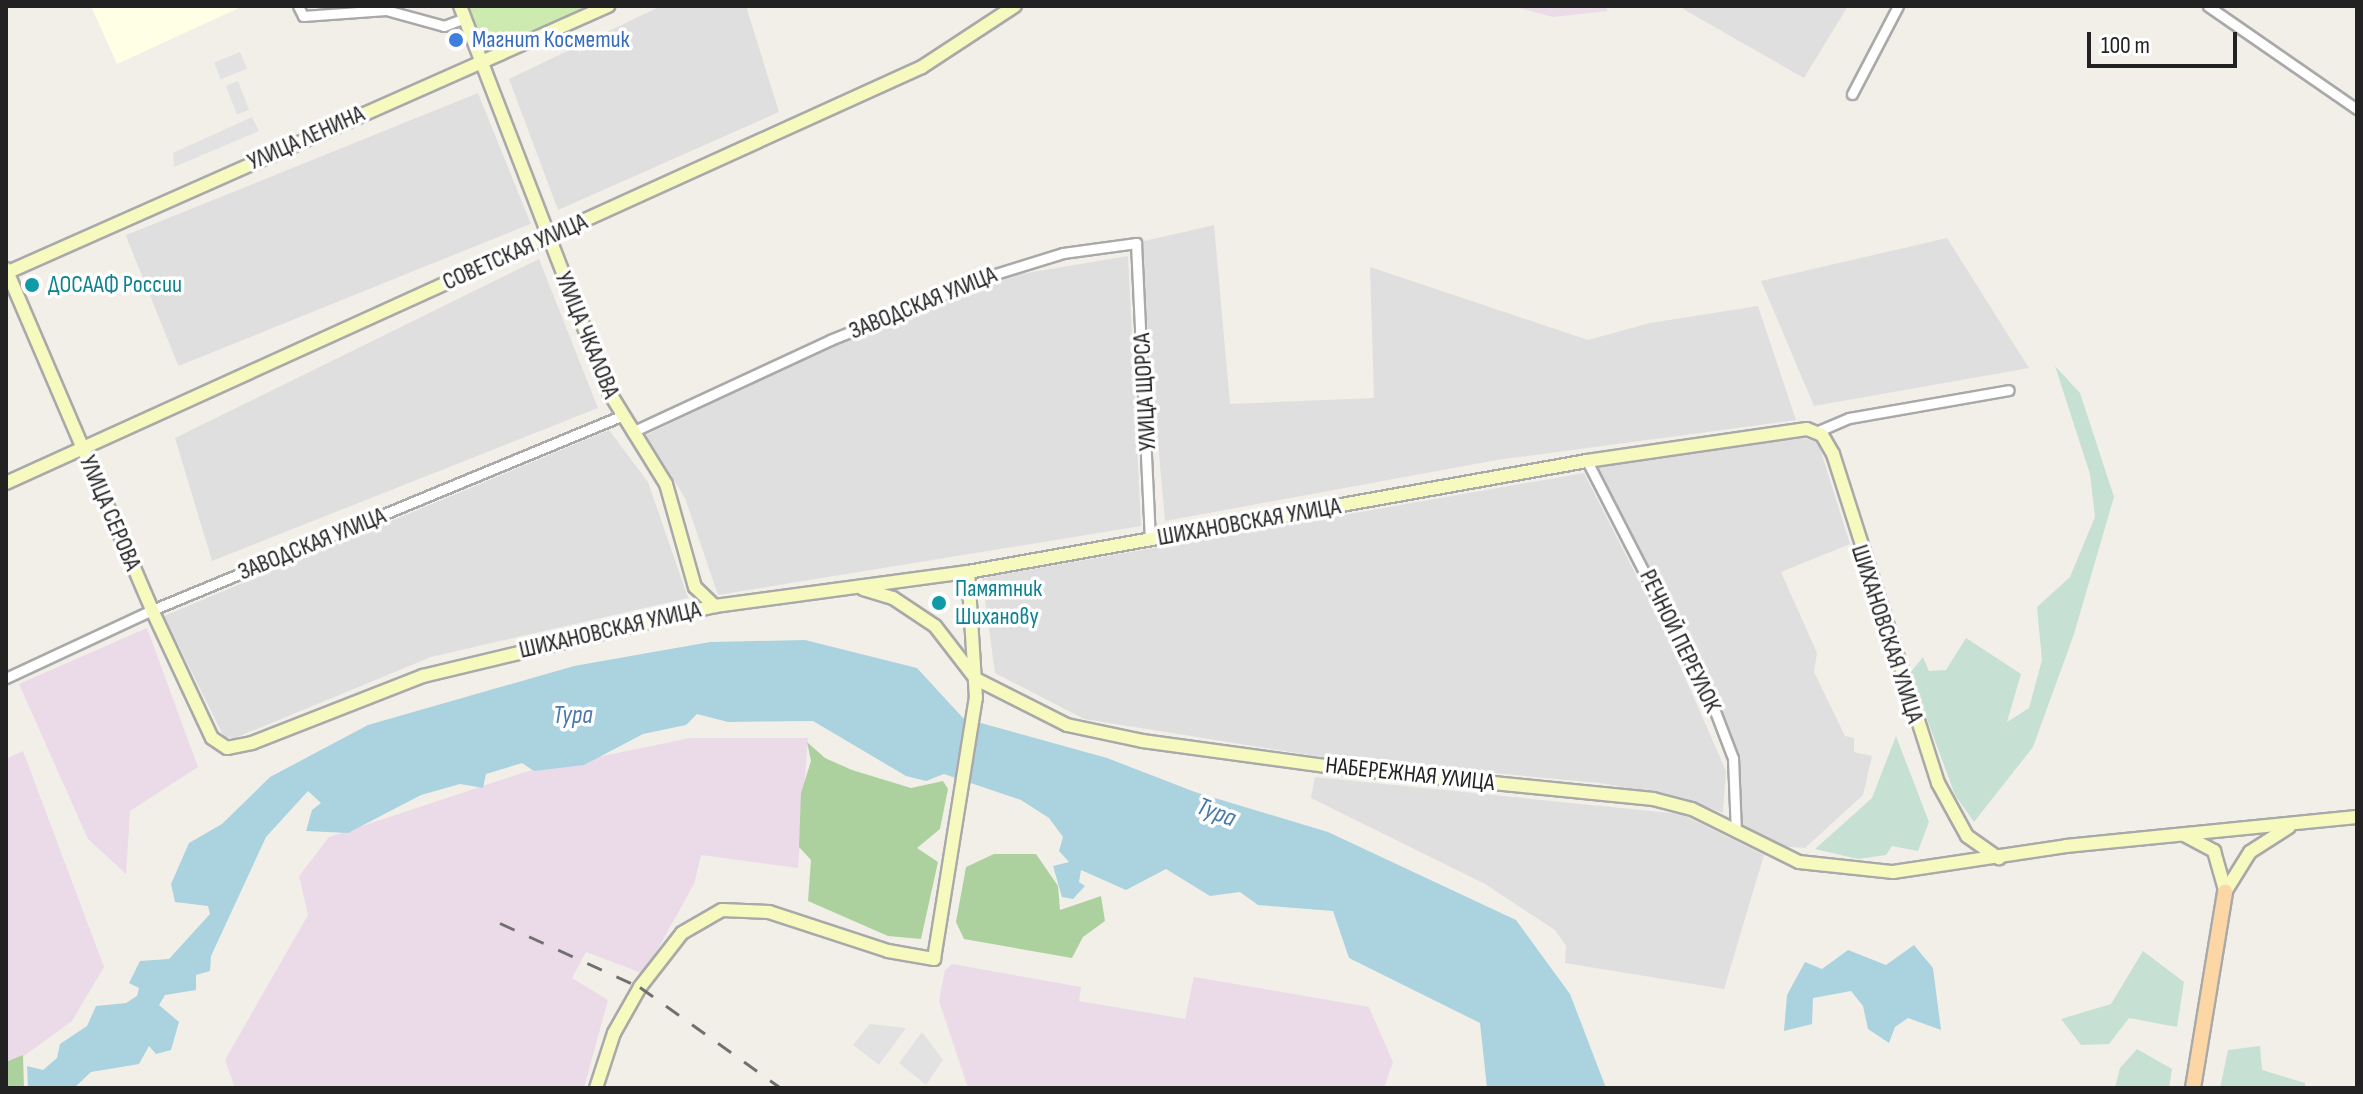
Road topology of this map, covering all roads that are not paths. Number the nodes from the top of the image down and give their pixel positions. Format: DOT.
graph roads {
  1 [pos="298,6"];
  2 [pos="608,6"];
  3 [pos="1015,6"];
  4 [pos="1898,6"];
  5 [pos="2213,7"];
  6 [pos="385,8"];
  7 [pos="463,12"];
  8 [pos="482,59"];
  9 [pos="1852,94"];
  10 [pos="2357,109"];
  11 [pos="549,236"];
  12 [pos="1136,243"];
  13 [pos="7,271"];
  14 [pos="2009,390"];
  15 [pos="621,416"];
  16 [pos="632,432"];
  17 [pos="1816,432"];
  18 [pos="83,448"];
  19 [pos="1587,461"];
  20 [pos="6,483"];
  21 [pos="1150,540"];
  22 [pos="968,572"];
  23 [pos="857,587"];
  24 [pos="715,606"];
  25 [pos="152,610"];
  26 [pos="6,678"];
  27 [pos="976,679"];
  28 [pos="227,748"];
  29 [pos="2357,817"];
  30 [pos="2295,823"];
  31 [pos="1736,832"];
  32 [pos="2175,835"];
  33 [pos="1967,836"];
  34 [pos="1999,858"];
  35 [pos="1969,862"];
  36 [pos="2225,892"];
  37 [pos="596,1088"];
  38 [pos="2193,1088"];
  1 -- 6 [label="street"];
  2 -- 8 [label="main road, УЛИЦА ЛЕНИНА"];
  3 -- 11 [label="main road, СОВЕТСКАЯ УЛИЦА"];
  4 -- 9 [label="street"];
  5 -- 10 [label="street"];
  6 -- 7 [label="street"];
  7 -- 8 [label="main road, УЛИЦА ЧКАЛОВА"];
  8 -- 11 [label="main road, УЛИЦА ЧКАЛОВА"];
  8 -- 13 [label="main road, УЛИЦА ЛЕНИНА"];
  11 -- 15 [label="main road, УЛИЦА ЧКАЛОВА"];
  11 -- 18 [label="main road, СОВЕТСКАЯ УЛИЦА"];
  12 -- 16 [label="street, ЗАВОДСКАЯ УЛИЦА"];
  12 -- 21 [label="street, УЛИЦА ЩОРСА"];
  13 -- 18 [label="main road, УЛИЦА СЕРОВА"];
  14 -- 17 [label="street"];
  15 -- 16 [label="main road, УЛИЦА ЧКАЛОВА"];
  15 -- 25 [label="street, ЗАВОДСКАЯ УЛИЦА"];
  16 -- 24 [label="main road, УЛИЦА ЧКАЛОВА"];
  17 -- 19 [label="main road, ШИХАНОВСКАЯ УЛИЦА"];
  17 -- 33 [label="main road, ШИХАНОВСКАЯ УЛИЦА"];
  18 -- 20 [label="main road, СОВЕТСКАЯ УЛИЦА"];
  18 -- 25 [label="main road, УЛИЦА СЕРОВА"];
  19 -- 21 [label="main road, ШИХАНОВСКАЯ УЛИЦА"];
  19 -- 31 [label="street, РЕЧНОЙ ПЕРЕУЛОК"];
  21 -- 22 [label="main road, ШИХАНОВСКАЯ УЛИЦА"];
  22 -- 23 [label="main road, ШИХАНОВСКАЯ УЛИЦА"];
  22 -- 27 [label="main road"];
  23 -- 24 [label="main road, ШИХАНОВСКАЯ УЛИЦА"];
  23 -- 27 [label="main road, НАБЕРЕЖНАЯ УЛИЦА"];
  24 -- 28 [label="main road, ШИХАНОВСКАЯ УЛИЦА"];
  25 -- 26 [label="street, ЗАВОДСКАЯ УЛИЦА"];
  25 -- 28 [label="main road, УЛИЦА СЕРОВА"];
  27 -- 31 [label="main road, НАБЕРЕЖНАЯ УЛИЦА"];
  27 -- 37 [label="main road"];
  29 -- 30 [label="main road, НАБЕРЕЖНАЯ УЛИЦА"];
  30 -- 32 [label="main road, НАБЕРЕЖНАЯ УЛИЦА"];
  30 -- 36 [label="main road"];
  31 -- 35 [label="main road, НАБЕРЕЖНАЯ УЛИЦА"];
  32 -- 34 [label="main road, НАБЕРЕЖНАЯ УЛИЦА"];
  32 -- 36 [label="main road"];
  33 -- 34 [label="main road, ШИХАНОВСКАЯ УЛИЦА"];
  33 -- 35 [label="street"];
  34 -- 35 [label="main road, НАБЕРЕЖНАЯ УЛИЦА"];
  36 -- 38 [label="main road"];
}
